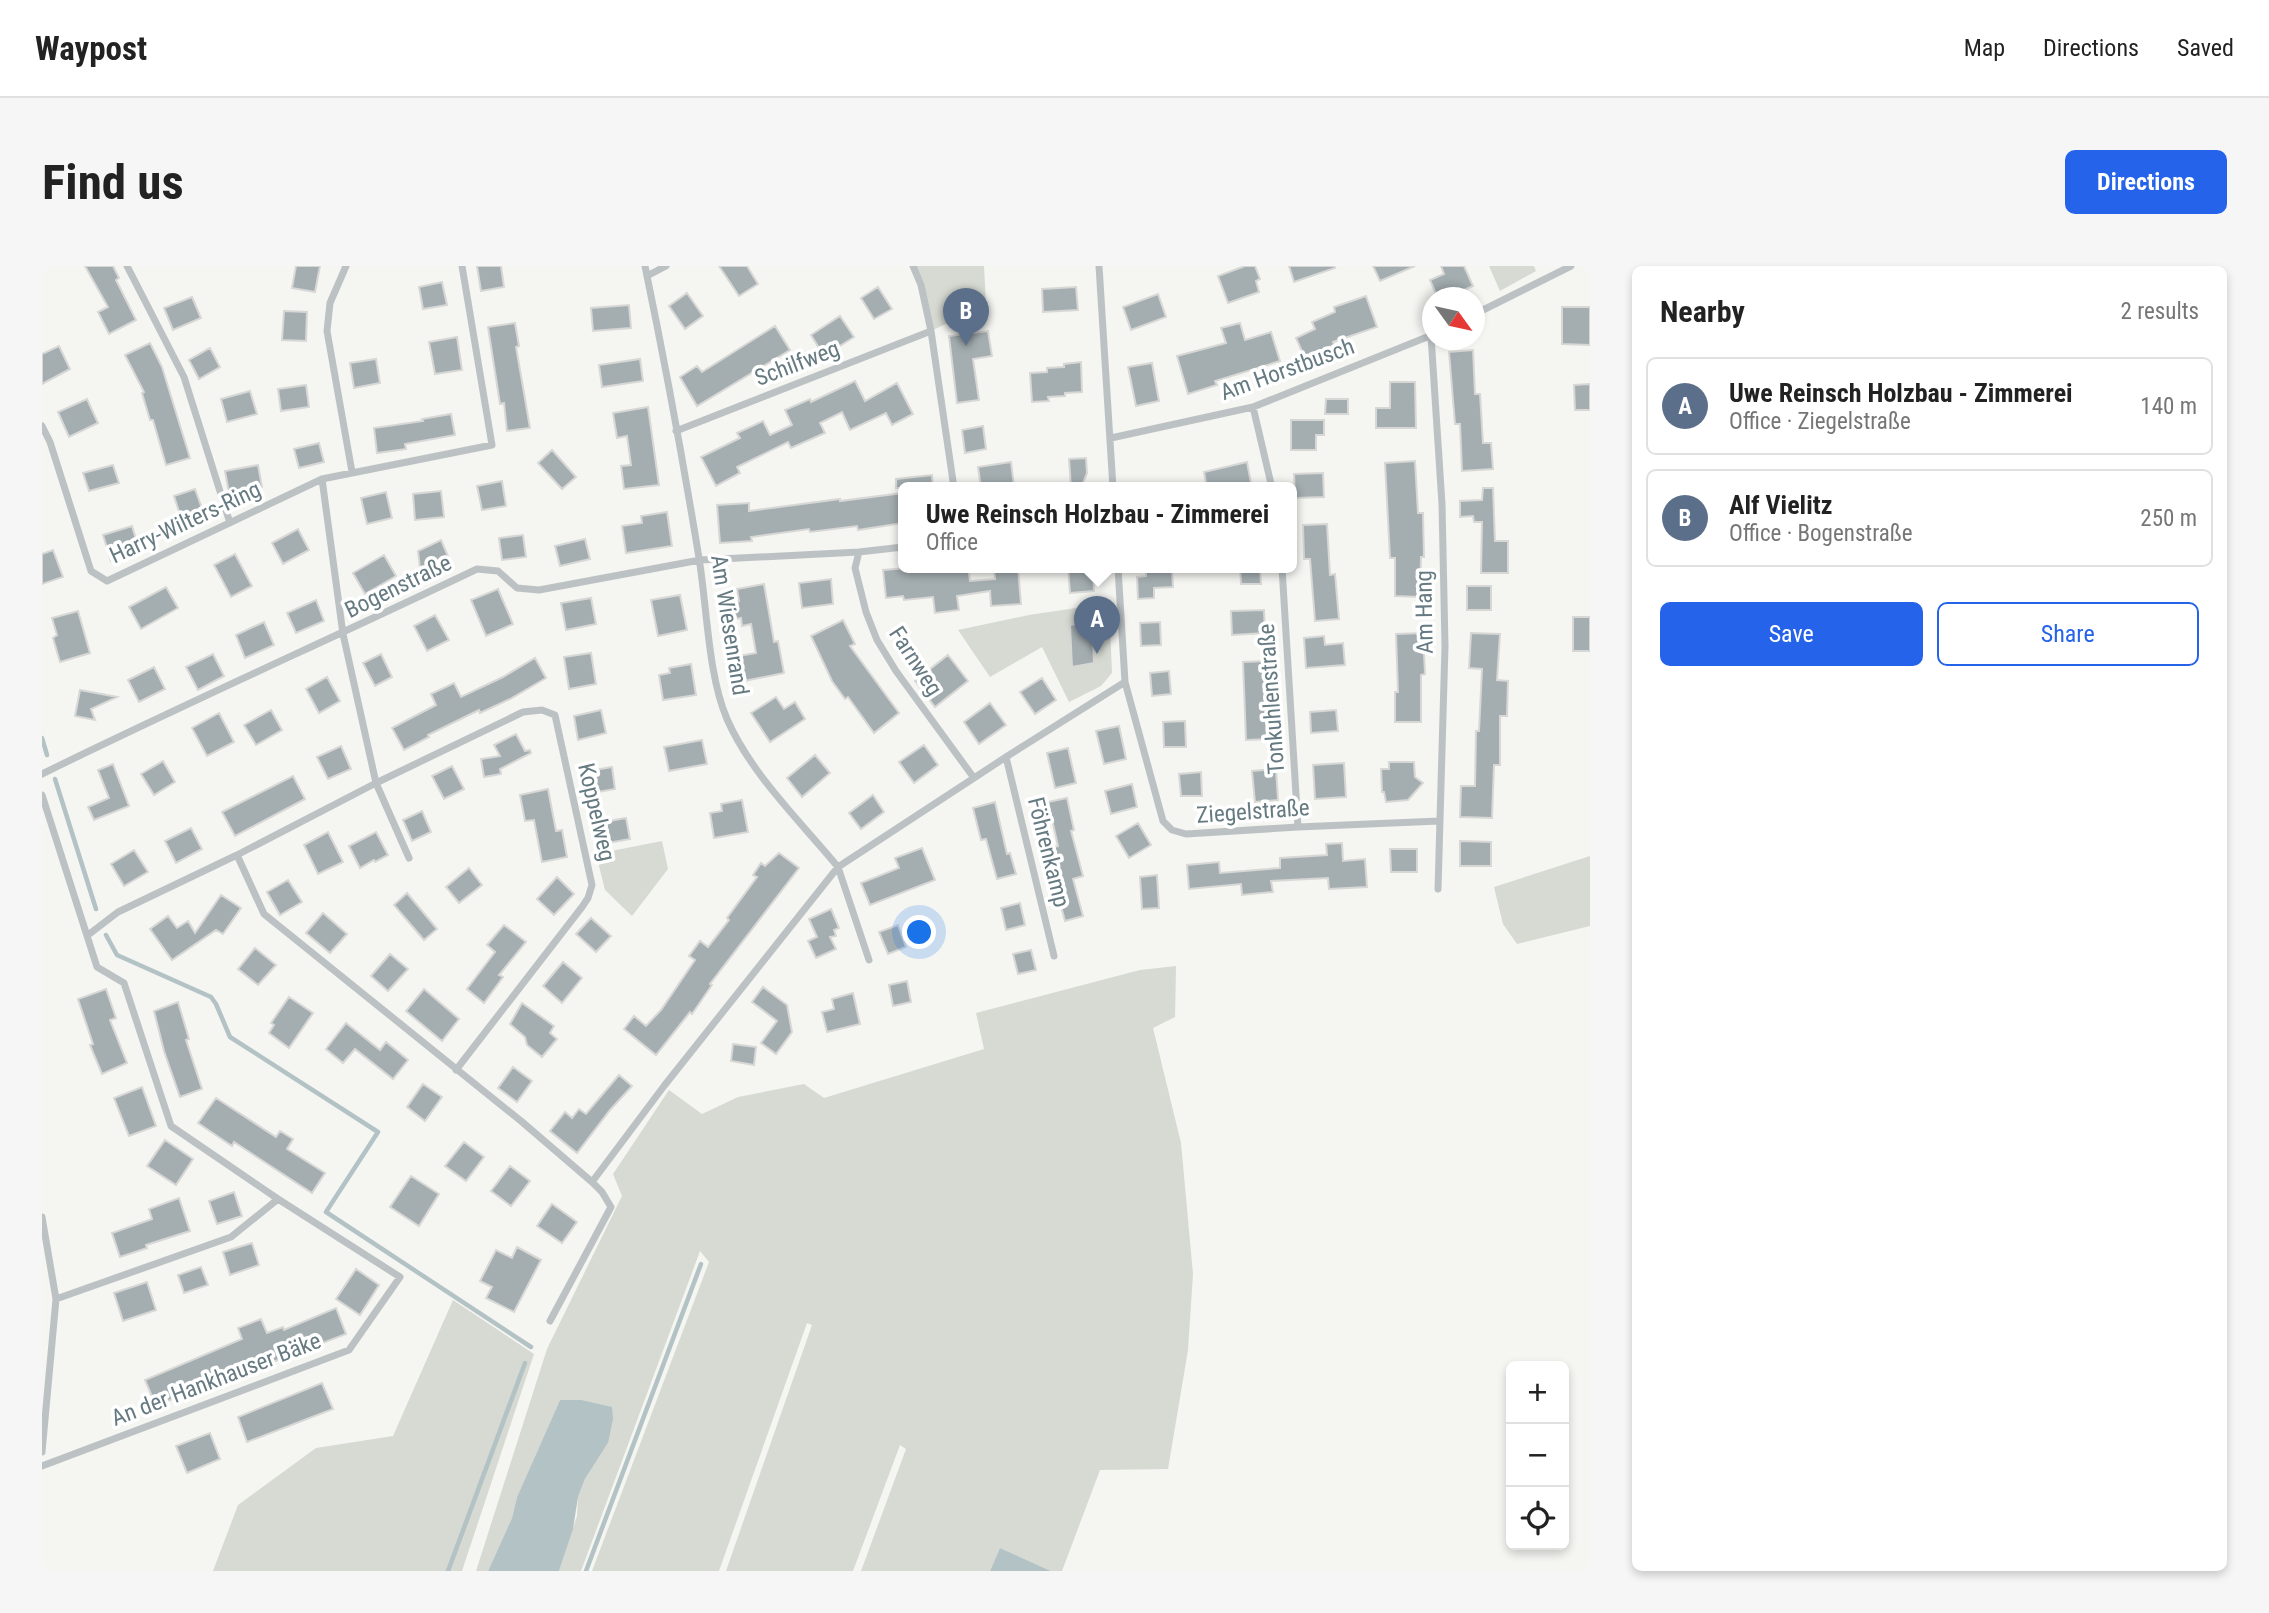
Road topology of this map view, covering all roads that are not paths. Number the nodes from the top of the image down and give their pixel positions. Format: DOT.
graph roads {
  1 [pos="127,266"];
  2 [pos="346,266"];
  3 [pos="462,266"];
  4 [pos="645,266"];
  5 [pos="666,266"];
  6 [pos="913,266"];
  7 [pos="1099,266"];
  8 [pos="1570,266"];
  9 [pos="648,276"];
  10 [pos="1485,309"];
  11 [pos="931,331"];
  12 [pos="1422,339"];
  13 [pos="1433,350"];
  14 [pos="1253,407"];
  15 [pos="42,426"];
  16 [pos="676,431"];
  17 [pos="1111,438"];
  18 [pos="352,472"];
  19 [pos="322,480"];
  20 [pos="953,482"];
  21 [pos="1113,482"];
  22 [pos="1271,482"];
  23 [pos="230,523"];
  24 [pos="898,548"];
  25 [pos="859,552"];
  26 [pos="700,560"];
  27 [pos="1118,573"];
  28 [pos="1282,573"];
  29 [pos="342,634"];
  30 [pos="1125,682"];
  31 [pos="1006,757"];
  32 [pos="42,774"];
  33 [pos="974,778"];
  34 [pos="376,783"];
  35 [pos="42,795"];
  36 [pos="1439,821"];
  37 [pos="1298,827"];
  38 [pos="237,855"];
  39 [pos="409,858"];
  40 [pos="838,867"];
  41 [pos="1438,889"];
  42 [pos="88,935"];
  43 [pos="1054,956"];
  44 [pos="869,960"];
  45 [pos="456,1070"];
  46 [pos="592,1182"];
  47 [pos="278,1199"];
  48 [pos="42,1217"];
  49 [pos="56,1299"];
  50 [pos="550,1321"];
  51 [pos="42,1452"];
  52 [pos="42,1466"];
  1 -- 23 [label="street"];
  2 -- 18 [label="street"];
  3 -- 18 [label="street, Harry-Wilters-Ring"];
  4 -- 9 [label="street, Am Wiesenrand"];
  5 -- 9 [label="street"];
  6 -- 11 [label="street"];
  7 -- 17 [label="street"];
  8 -- 10 [label="street"];
  9 -- 16 [label="street, Am Wiesenrand"];
  11 -- 16 [label="street, Schilfweg"];
  11 -- 20 [label="street"];
  12 -- 14 [label="street, Am Horstbusch"];
  13 -- 36 [label="street, Am Hang"];
  14 -- 17 [label="street, Am Horstbusch"];
  14 -- 22 [label="street"];
  15 -- 23 [label="street, Harry-Wilters-Ring"];
  16 -- 26 [label="street, Am Wiesenrand"];
  17 -- 21 [label="street"];
  18 -- 19 [label="street, Harry-Wilters-Ring"];
  19 -- 23 [label="street, Harry-Wilters-Ring"];
  19 -- 29 [label="street"];
  24 -- 25 [label="street, Bogenstraße"];
  25 -- 26 [label="street, Bogenstraße"];
  25 -- 33 [label="street, Farnweg"];
  26 -- 29 [label="street, Bogenstraße"];
  26 -- 40 [label="street, Am Wiesenrand"];
  27 -- 30 [label="street, Ziegelstraße"];
  28 -- 37 [label="street, Tonkuhlenstraße"];
  29 -- 32 [label="street, Bogenstraße"];
  29 -- 34 [label="street"];
  30 -- 31 [label="street"];
  30 -- 37 [label="street, Ziegelstraße"];
  31 -- 33 [label="street"];
  31 -- 43 [label="street, Föhrenkamp"];
  33 -- 40 [label="street"];
  34 -- 38 [label="street, Koppelweg"];
  34 -- 39 [label="street"];
  34 -- 45 [label="street, Koppelweg"];
  35 -- 42 [label="street"];
  36 -- 37 [label="street, Ziegelstraße"];
  36 -- 41 [label="street, Am Hang"];
  38 -- 42 [label="street, Koppelweg"];
  38 -- 45 [label="street"];
  40 -- 44 [label="street"];
  40 -- 46 [label="street"];
  42 -- 47 [label="street"];
  45 -- 46 [label="street"];
  46 -- 50 [label="street"];
  47 -- 49 [label="street"];
  47 -- 52 [label="street, An der Hankhauser Bäke"];
  48 -- 49 [label="street"];
  49 -- 51 [label="street"];
}
